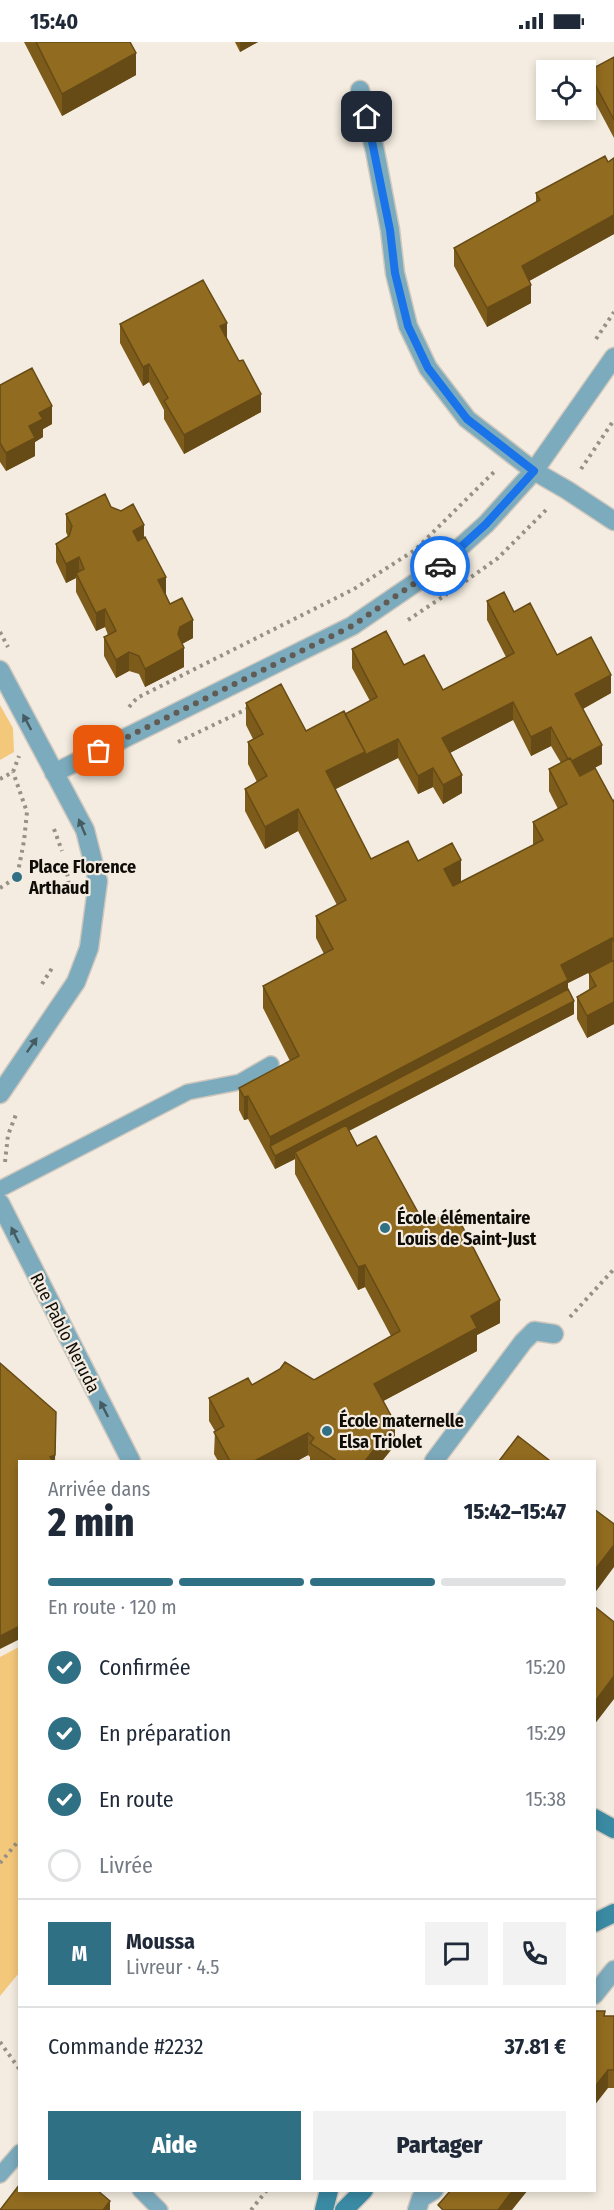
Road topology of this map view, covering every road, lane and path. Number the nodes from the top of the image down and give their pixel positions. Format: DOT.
graph roads {
  1 [pos="360,90"];
  2 [pos="614,312"];
  3 [pos="595,339"];
  4 [pos="614,357"];
  5 [pos="511,455"];
  6 [pos="534,471"];
  7 [pos="614,521"];
  8 [pos="0,632"];
  9 [pos="11,653"];
  10 [pos="0,670"];
  11 [pos="126,711"];
  12 [pos="19,754"];
  13 [pos="24,765"];
  14 [pos="13,772"];
  15 [pos="54,773"];
  16 [pos="54,828"];
  17 [pos="0,888"];
  18 [pos="70,894"];
  19 [pos="54,964"];
  20 [pos="36,993"];
  21 [pos="271,1064"];
  22 [pos="0,1094"];
  23 [pos="0,1189"];
  24 [pos="0,1203"];
  25 [pos="614,1269"];
  26 [pos="554,1334"];
  27 [pos="130,1460"];
  28 [pos="435,1460"];
  29 [pos="596,1819"];
  30 [pos="613,1826"];
  31 [pos="18,1841"];
  32 [pos="0,1863"];
  33 [pos="614,1970"];
  34 [pos="596,1992"];
  35 [pos="0,2042"];
  36 [pos="18,2067"];
  37 [pos="18,2154"];
  38 [pos="0,2175"];
  39 [pos="142,2192"];
  40 [pos="265,2192"];
  41 [pos="328,2192"];
  42 [pos="362,2192"];
  43 [pos="160,2210"];
  44 [pos="251,2210"];
  45 [pos="324,2210"];
  46 [pos="344,2210"];
  1 -- 5 [label="street"];
  2 -- 3 [label="path"];
  4 -- 6 [label="street"];
  5 -- 6 [label="street"];
  5 -- 11 [label="path"];
  6 -- 7 [label="street"];
  6 -- 15 [label="street"];
  8 -- 9 [label="path"];
  15 -- 10 [label="street, one-way"];
  12 -- 13 [label="path"];
  14 -- 17 [label="path"];
  22 -- 15 [label="street, one-way"];
  16 -- 18 [label="path"];
  19 -- 20 [label="path"];
  21 -- 23 [label="lane"];
  27 -- 24 [label="street, Rue Pablo Neruda, one-way"];
  25 -- 26 [label="path"];
  26 -- 28 [label="street"];
  29 -- 30 [label="main road"];
  31 -- 32 [label="path"];
  33 -- 34 [label="street"];
  35 -- 36 [label="path"];
  37 -- 38 [label="lane"];
  39 -- 43 [label="lane"];
  40 -- 44 [label="path"];
  41 -- 45 [label="main road"];
  42 -- 46 [label="main road"];
}
